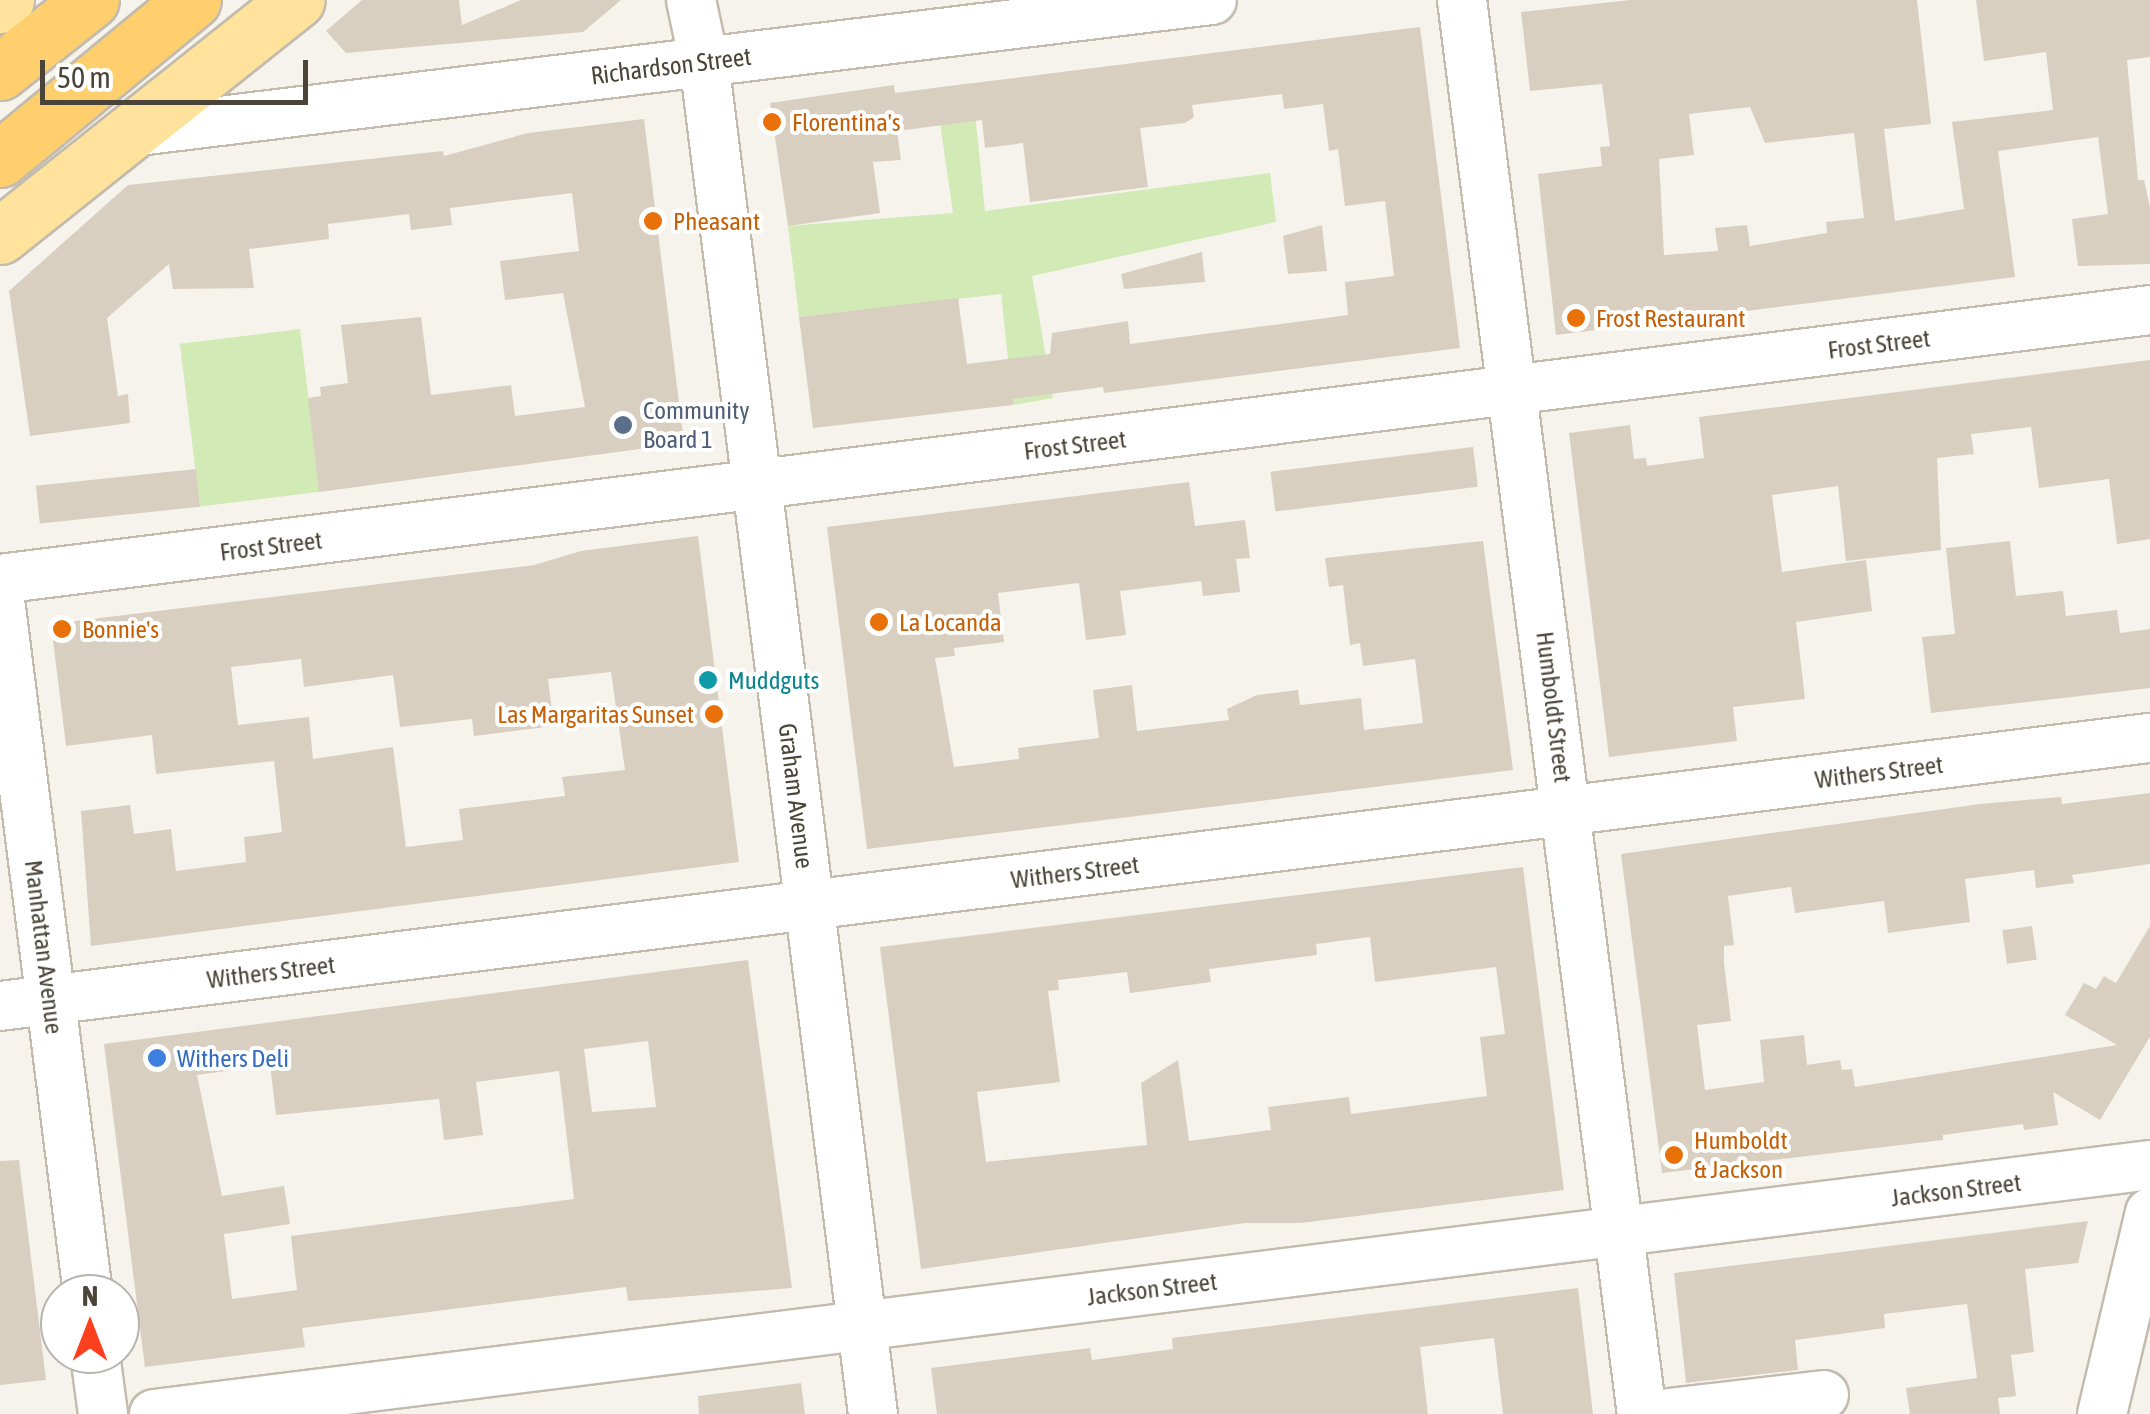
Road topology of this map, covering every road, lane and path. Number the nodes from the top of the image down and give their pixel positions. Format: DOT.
graph roads {
  1 [pos="6,0"];
  2 [pos="90,0"];
  3 [pos="193,0"];
  4 [pos="212,0"];
  5 [pos="297,0"];
  6 [pos="1212,0"];
  7 [pos="1462,0"];
  8 [pos="695,2"];
  9 [pos="0,5"];
  10 [pos="140,42"];
  11 [pos="704,61"];
  12 [pos="0,72"];
  13 [pos="130,132"];
  14 [pos="0,159"];
  15 [pos="0,236"];
  16 [pos="2150,310"];
  17 [pos="1515,390"];
  18 [pos="758,485"];
  19 [pos="0,579"];
  20 [pos="0,600"];
  21 [pos="2150,738"];
  22 [pos="1567,810"];
  23 [pos="810,905"];
  24 [pos="51,999"];
  25 [pos="0,1006"];
  26 [pos="2150,1165"];
  27 [pos="2150,1213"];
  28 [pos="1618,1232"];
  29 [pos="85,1274"];
  30 [pos="862,1324"];
  31 [pos="98,1374"];
  32 [pos="1824,1395"];
  33 [pos="103,1414"];
  34 [pos="154,1414"];
  35 [pos="873,1414"];
  36 [pos="1642,1414"];
  37 [pos="1660,1414"];
  38 [pos="2102,1414"];
  1 -- 9 [label="main road"];
  2 -- 12 [label="highway"];
  3 -- 10 [label="highway"];
  4 -- 10 [label="highway"];
  5 -- 13 [label="main road"];
  6 -- 11 [label="street, Richardson Street"];
  7 -- 17 [label="street, Humboldt Street"];
  8 -- 11 [label="street, Graham Avenue"];
  10 -- 14 [label="highway"];
  11 -- 13 [label="street, Richardson Street"];
  11 -- 18 [label="street, Graham Avenue"];
  13 -- 15 [label="main road"];
  16 -- 17 [label="street, Frost Street"];
  17 -- 18 [label="street, Frost Street"];
  17 -- 22 [label="street, Humboldt Street"];
  18 -- 19 [label="street, Frost Street"];
  18 -- 23 [label="street, Graham Avenue"];
  20 -- 24 [label="street, Manhattan Avenue"];
  21 -- 22 [label="street, Withers Street"];
  22 -- 23 [label="street, Withers Street"];
  22 -- 28 [label="street, Humboldt Street"];
  23 -- 24 [label="street, Withers Street"];
  23 -- 30 [label="street, Graham Avenue"];
  24 -- 25 [label="street, Withers Street"];
  24 -- 29 [label="street, Manhattan Avenue"];
  26 -- 28 [label="street, Jackson Street"];
  27 -- 38 [label="street"];
  28 -- 30 [label="street, Jackson Street"];
  28 -- 36 [label="street, Humboldt Street"];
  30 -- 34 [label="street, Jackson Street"];
  30 -- 35 [label="street, Graham Avenue"];
  31 -- 33 [label="street"];
  32 -- 37 [label="street"];
}
